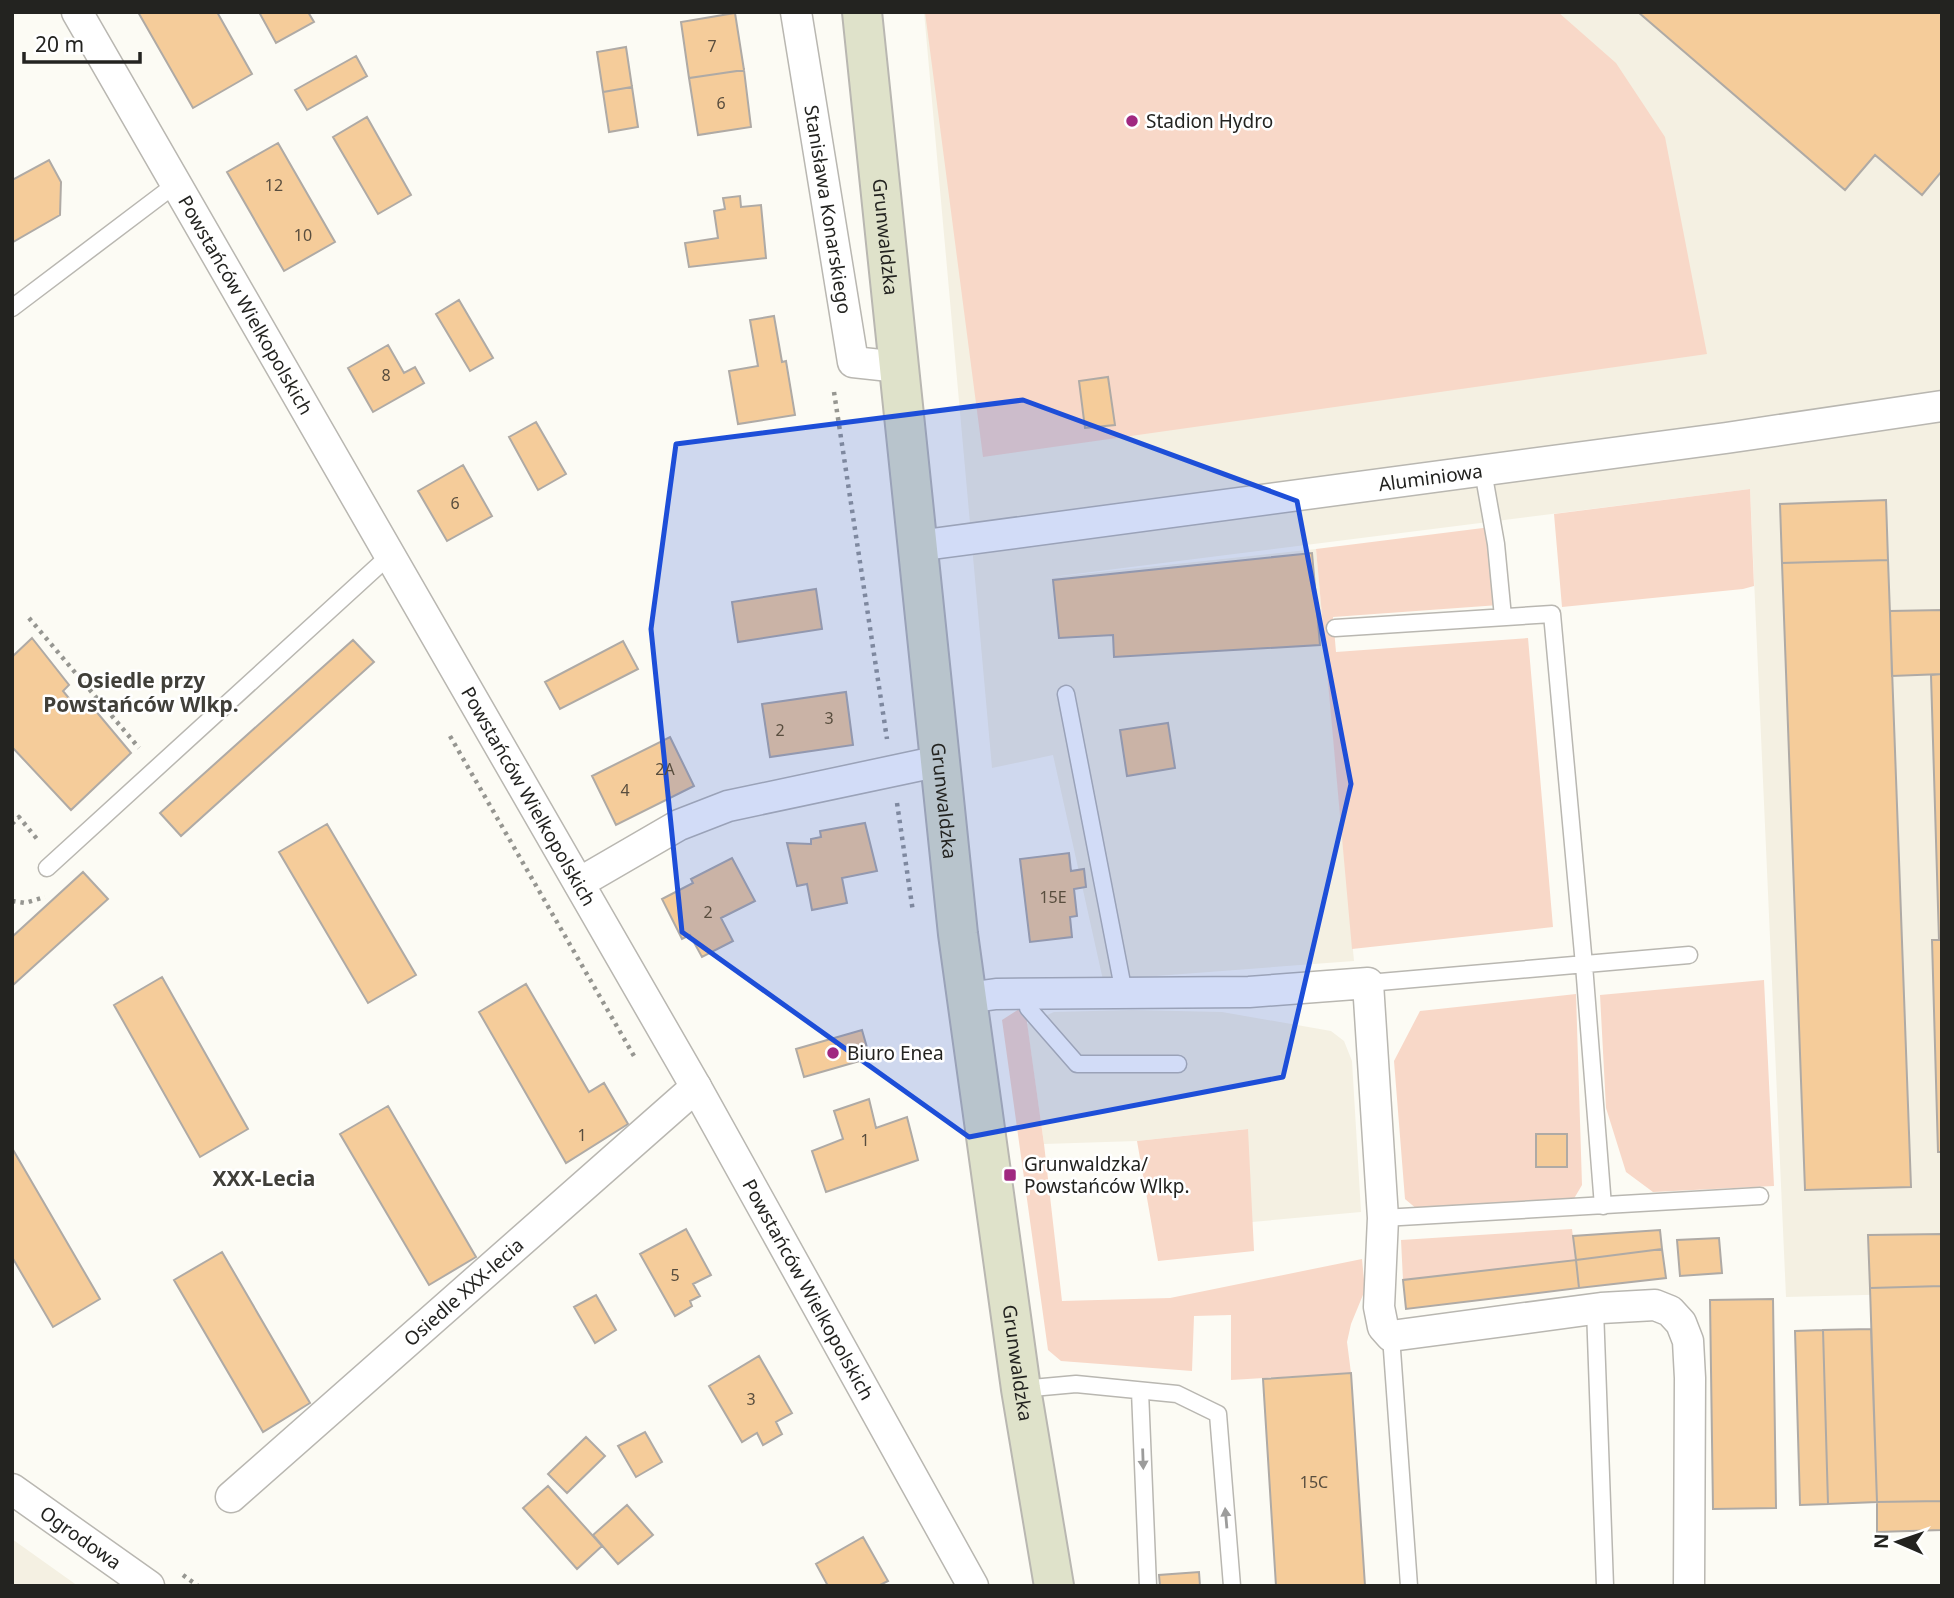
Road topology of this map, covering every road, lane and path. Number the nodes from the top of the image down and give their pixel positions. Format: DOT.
graph roads {
  1 [pos="77,12"];
  2 [pos="796,12"];
  3 [pos="862,12"];
  4 [pos="176,184"];
  5 [pos="12,308"];
  6 [pos="899,367"];
  7 [pos="1942,406"];
  8 [pos="1483,471"];
  9 [pos="917,545"];
  10 [pos="390,555"];
  11 [pos="1503,617"];
  12 [pos="29,618"];
  13 [pos="1335,628"];
  14 [pos="1066,694"];
  15 [pos="940,761"];
  16 [pos="157,768"];
  17 [pos="12,824"];
  18 [pos="51,865"];
  19 [pos="579,883"];
  20 [pos="1689,955"];
  21 [pos="1584,964"];
  22 [pos="1368,983"];
  23 [pos="1124,993"];
  24 [pos="1028,994"];
  25 [pos="967,998"];
  26 [pos="1178,1065"];
  27 [pos="696,1087"];
  28 [pos="1760,1196"];
  29 [pos="1603,1206"];
  30 [pos="1383,1218"];
  31 [pos="1595,1309"];
  32 [pos="1391,1336"];
  33 [pos="1021,1389"];
  34 [pos="1140,1391"];
  35 [pos="12,1489"];
  36 [pos="231,1497"];
  37 [pos="149,1586"];
  38 [pos="973,1586"];
  39 [pos="1054,1586"];
  40 [pos="1148,1586"];
  41 [pos="1231,1586"];
  42 [pos="1409,1586"];
  43 [pos="1605,1586"];
  44 [pos="1689,1586"];
  1 -- 4 [label="street, Powstańców Wielkopolskich"];
  2 -- 6 [label="street, Stanisława Konarskiego"];
  3 -- 6 [label="main road, Grunwaldzka"];
  4 -- 5 [label="lane"];
  4 -- 10 [label="street, Powstańców Wielkopolskich"];
  6 -- 9 [label="main road, Grunwaldzka"];
  7 -- 8 [label="street, Aluminiowa"];
  8 -- 9 [label="street, Aluminiowa"];
  8 -- 11 [label="lane"];
  9 -- 15 [label="main road, Grunwaldzka"];
  10 -- 16 [label="lane"];
  10 -- 19 [label="street, Powstańców Wielkopolskich"];
  11 -- 13 [label="lane"];
  11 -- 21 [label="lane"];
  12 -- 16 [label="path"];
  14 -- 23 [label="lane"];
  15 -- 19 [label="street"];
  15 -- 25 [label="main road, Grunwaldzka"];
  16 -- 18 [label="lane"];
  17 -- 18 [label="path"];
  19 -- 27 [label="street, Powstańców Wielkopolskich"];
  20 -- 21 [label="lane"];
  21 -- 22 [label="lane"];
  21 -- 29 [label="lane"];
  22 -- 23 [label="street"];
  22 -- 30 [label="street"];
  23 -- 24 [label="street"];
  24 -- 25 [label="street"];
  24 -- 26 [label="lane"];
  25 -- 33 [label="main road, Grunwaldzka"];
  27 -- 36 [label="street, Osiedle XXX-lecia"];
  27 -- 38 [label="street, Powstańców Wielkopolskich"];
  28 -- 29 [label="lane"];
  29 -- 30 [label="lane"];
  30 -- 32 [label="street"];
  31 -- 32 [label="street"];
  31 -- 43 [label="lane"];
  31 -- 44 [label="street"];
  32 -- 42 [label="lane"];
  33 -- 34 [label="lane"];
  33 -- 39 [label="main road, Grunwaldzka"];
  34 -- 40 [label="lane, one-way"];
  41 -- 34 [label="lane, one-way"];
  35 -- 37 [label="street, Ogrodowa"];
}
